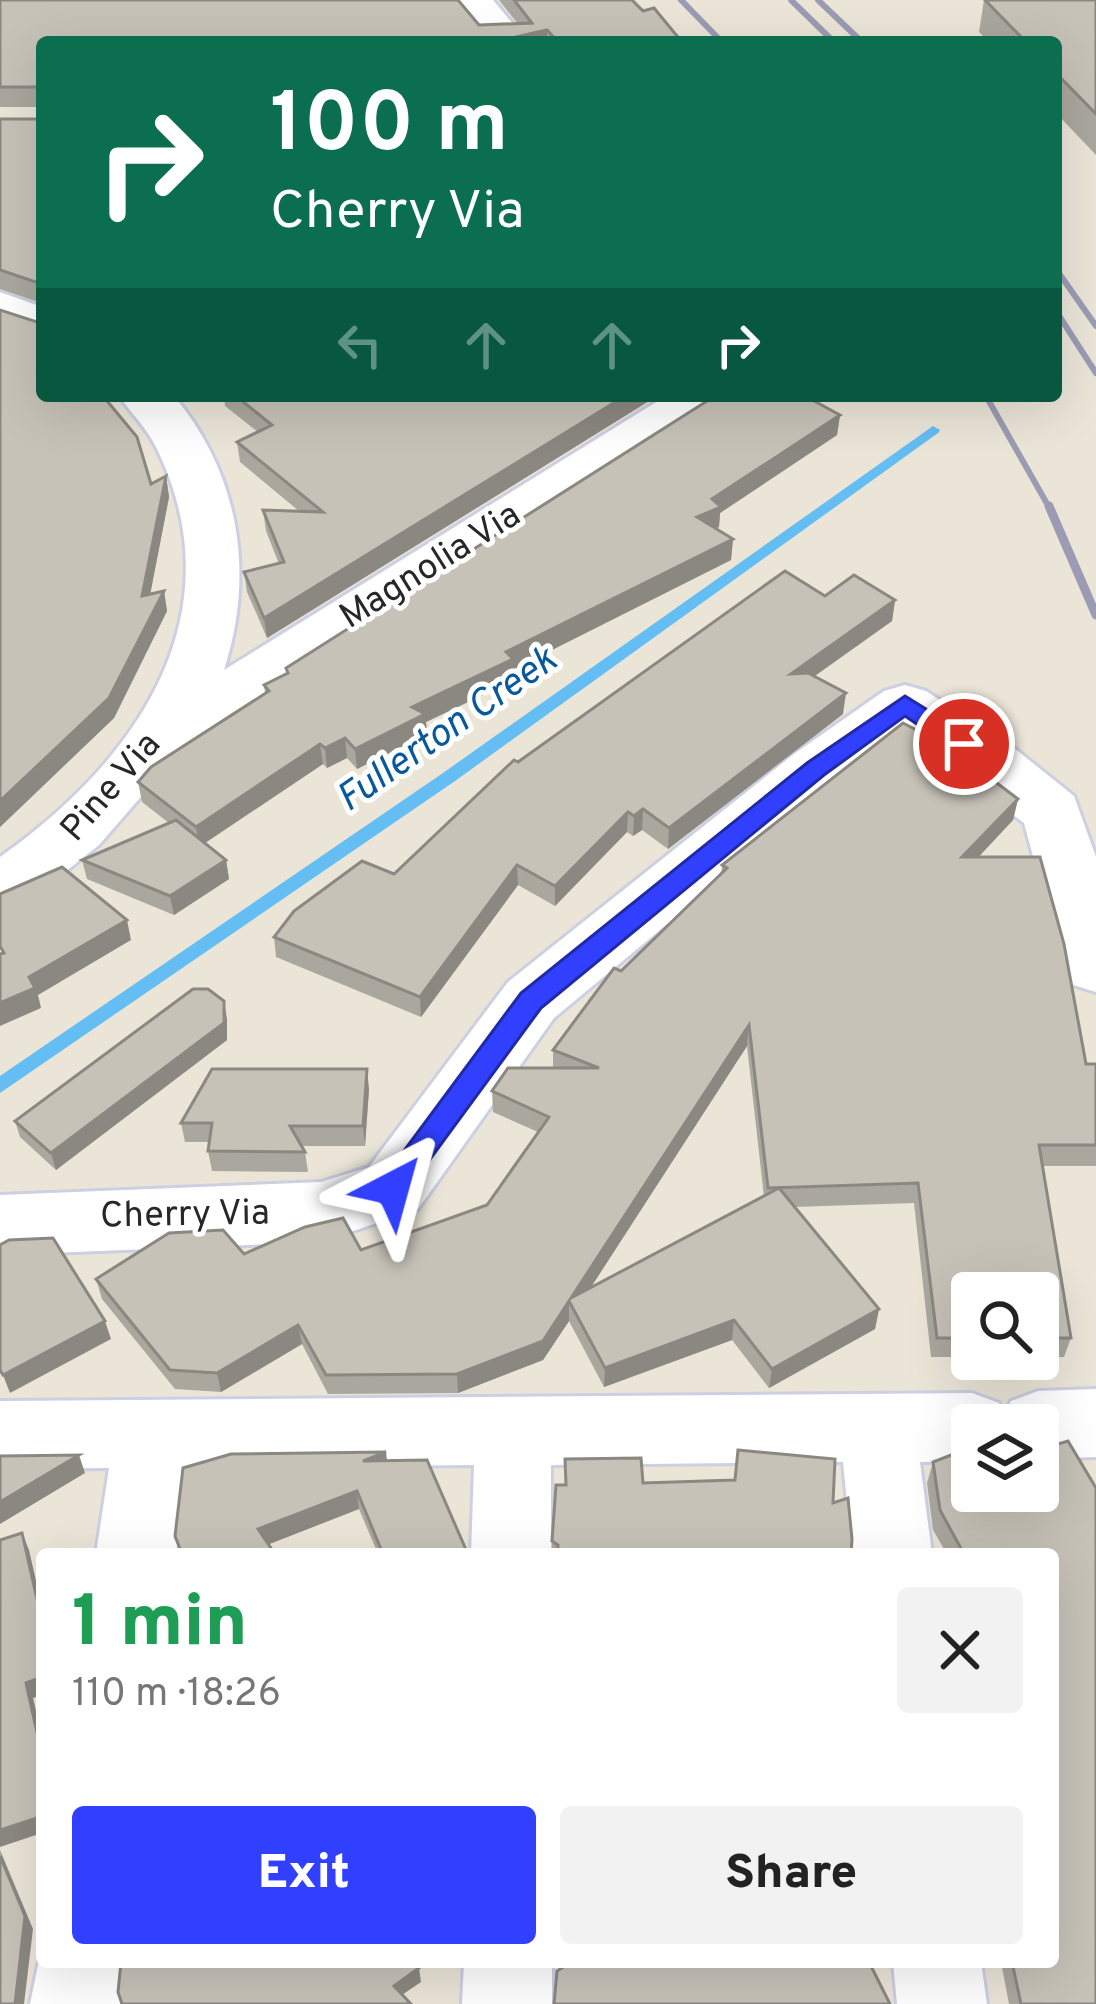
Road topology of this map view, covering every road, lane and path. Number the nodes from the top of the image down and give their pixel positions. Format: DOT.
graph roads {
  1 [pos="470,0"];
  2 [pos="501,36"];
  3 [pos="0,307"];
  4 [pos="36,322"];
  5 [pos="692,402"];
  6 [pos="172,403"];
  7 [pos="160,737"];
  8 [pos="0,889"];
  9 [pos="1096,968"];
  10 [pos="0,1225"];
  11 [pos="1096,1424"];
  12 [pos="1059,1425"];
  13 [pos="951,1428"];
  14 [pos="878,1430"];
  15 [pos="512,1434"];
  16 [pos="0,1435"];
  17 [pos="152,1437"];
  18 [pos="137,1548"];
  19 [pos="512,1548"];
  20 [pos="891,1548"];
  21 [pos="79,1968"];
  22 [pos="508,1968"];
  23 [pos="938,1968"];
  24 [pos="75,2004"];
  25 [pos="507,2004"];
  26 [pos="941,2004"];
  1 -- 2 [label="street"];
  3 -- 4 [label="street"];
  5 -- 7 [label="street, Magnolia Via"];
  6 -- 7 [label="street, Pine Via"];
  7 -- 8 [label="street, Pine Via"];
  9 -- 10 [label="street, Cherry Via"];
  11 -- 12 [label="street"];
  13 -- 14 [label="street"];
  14 -- 15 [label="street"];
  14 -- 20 [label="street"];
  15 -- 17 [label="street"];
  15 -- 19 [label="street"];
  16 -- 17 [label="street"];
  17 -- 18 [label="street"];
  21 -- 24 [label="street"];
  22 -- 25 [label="street"];
  23 -- 26 [label="street"];
}
